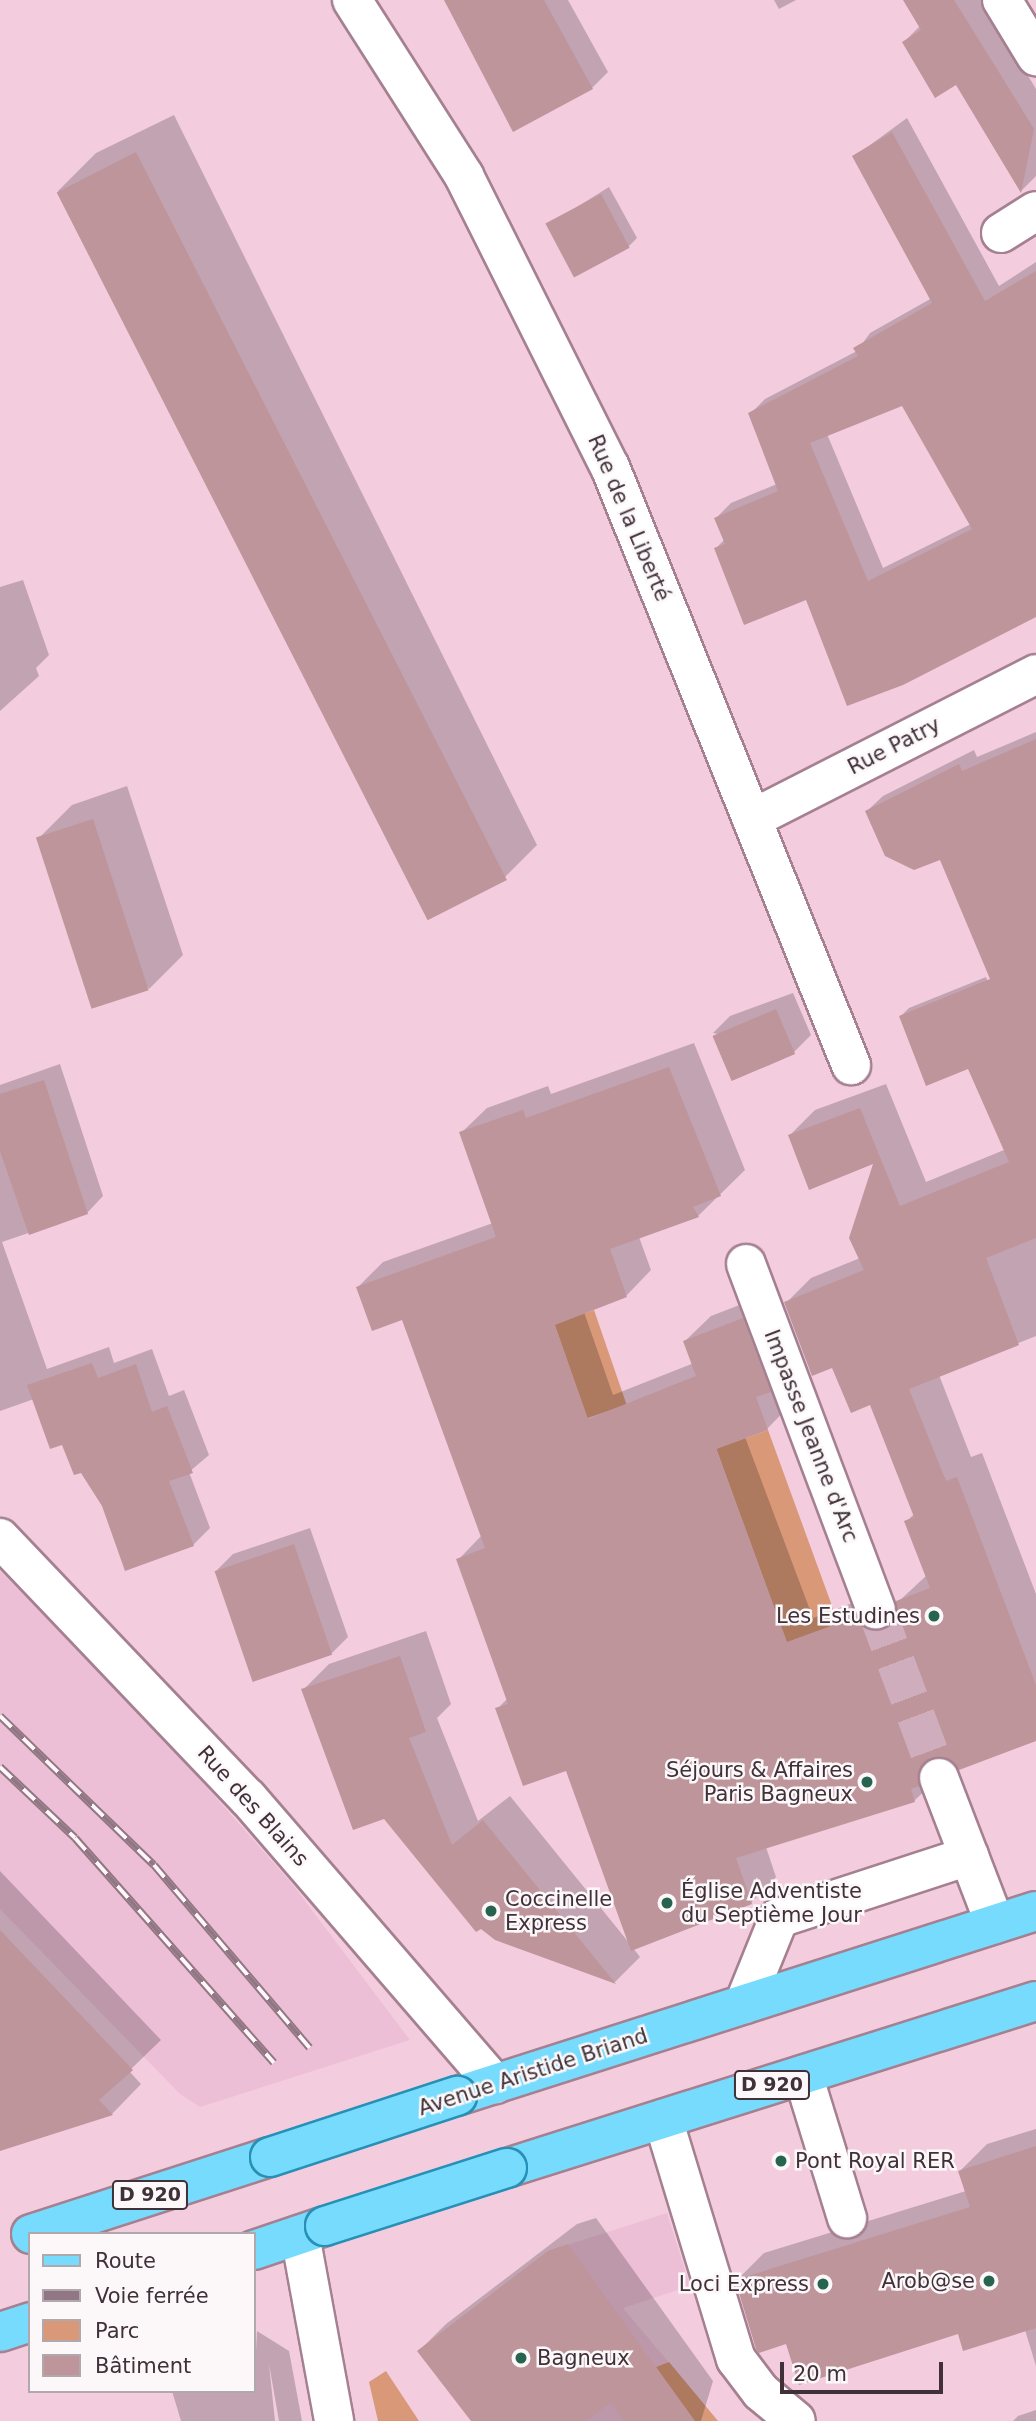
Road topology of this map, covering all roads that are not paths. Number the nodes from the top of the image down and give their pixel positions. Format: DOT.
graph roads {
  1 [pos="352,0"];
  2 [pos="1002,0"];
  3 [pos="1036,56"];
  4 [pos="1036,211"];
  5 [pos="1001,233"];
  6 [pos="1036,674"];
  7 [pos="752,819"];
  8 [pos="850,1065"];
  9 [pos="746,1264"];
  10 [pos="0,1538"];
  11 [pos="876,1609"];
  12 [pos="939,1778"];
  13 [pos="969,1856"];
  14 [pos="1036,1911"];
  15 [pos="995,1924"];
  16 [pos="1036,2001"];
  17 [pos="744,2004"];
  18 [pos="803,2075"];
  19 [pos="495,2084"];
  20 [pos="663,2119"];
  21 [pos="847,2218"];
  22 [pos="313,2230"];
  23 [pos="36,2232"];
  24 [pos="28,2235"];
  25 [pos="0,2244"];
  26 [pos="256,2249"];
  27 [pos="28,2323"];
  28 [pos="0,2332"];
  29 [pos="334,2421"];
  30 [pos="796,2421"];
  1 -- 7 [label="street, Rue de la Liberté"];
  2 -- 3 [label="street"];
  4 -- 5 [label="street"];
  6 -- 7 [label="street, Rue Patry"];
  7 -- 8 [label="street, Rue de la Liberté"];
  9 -- 11 [label="street, Impasse Jeanne d'Arc"];
  10 -- 19 [label="street, Rue des Blains"];
  12 -- 13 [label="street"];
  13 -- 15 [label="street"];
  13 -- 17 [label="street"];
  14 -- 15 [label="main road, Avenue Aristide Briand / D 920"];
  15 -- 17 [label="main road, Avenue Aristide Briand / D 920"];
  16 -- 18 [label="main road, D 920"];
  17 -- 19 [label="main road, Avenue Aristide Briand / D 920"];
  18 -- 20 [label="main road, D 920"];
  18 -- 21 [label="street"];
  19 -- 23 [label="main road, Avenue Aristide Briand / D 920, bridge"];
  20 -- 22 [label="main road, D 920, bridge"];
  20 -- 30 [label="street"];
  22 -- 26 [label="main road, D 920"];
  22 -- 29 [label="street"];
  24 -- 25 [label="main road, Avenue Aristide Briand / D 920"];
  27 -- 28 [label="main road"];
}
